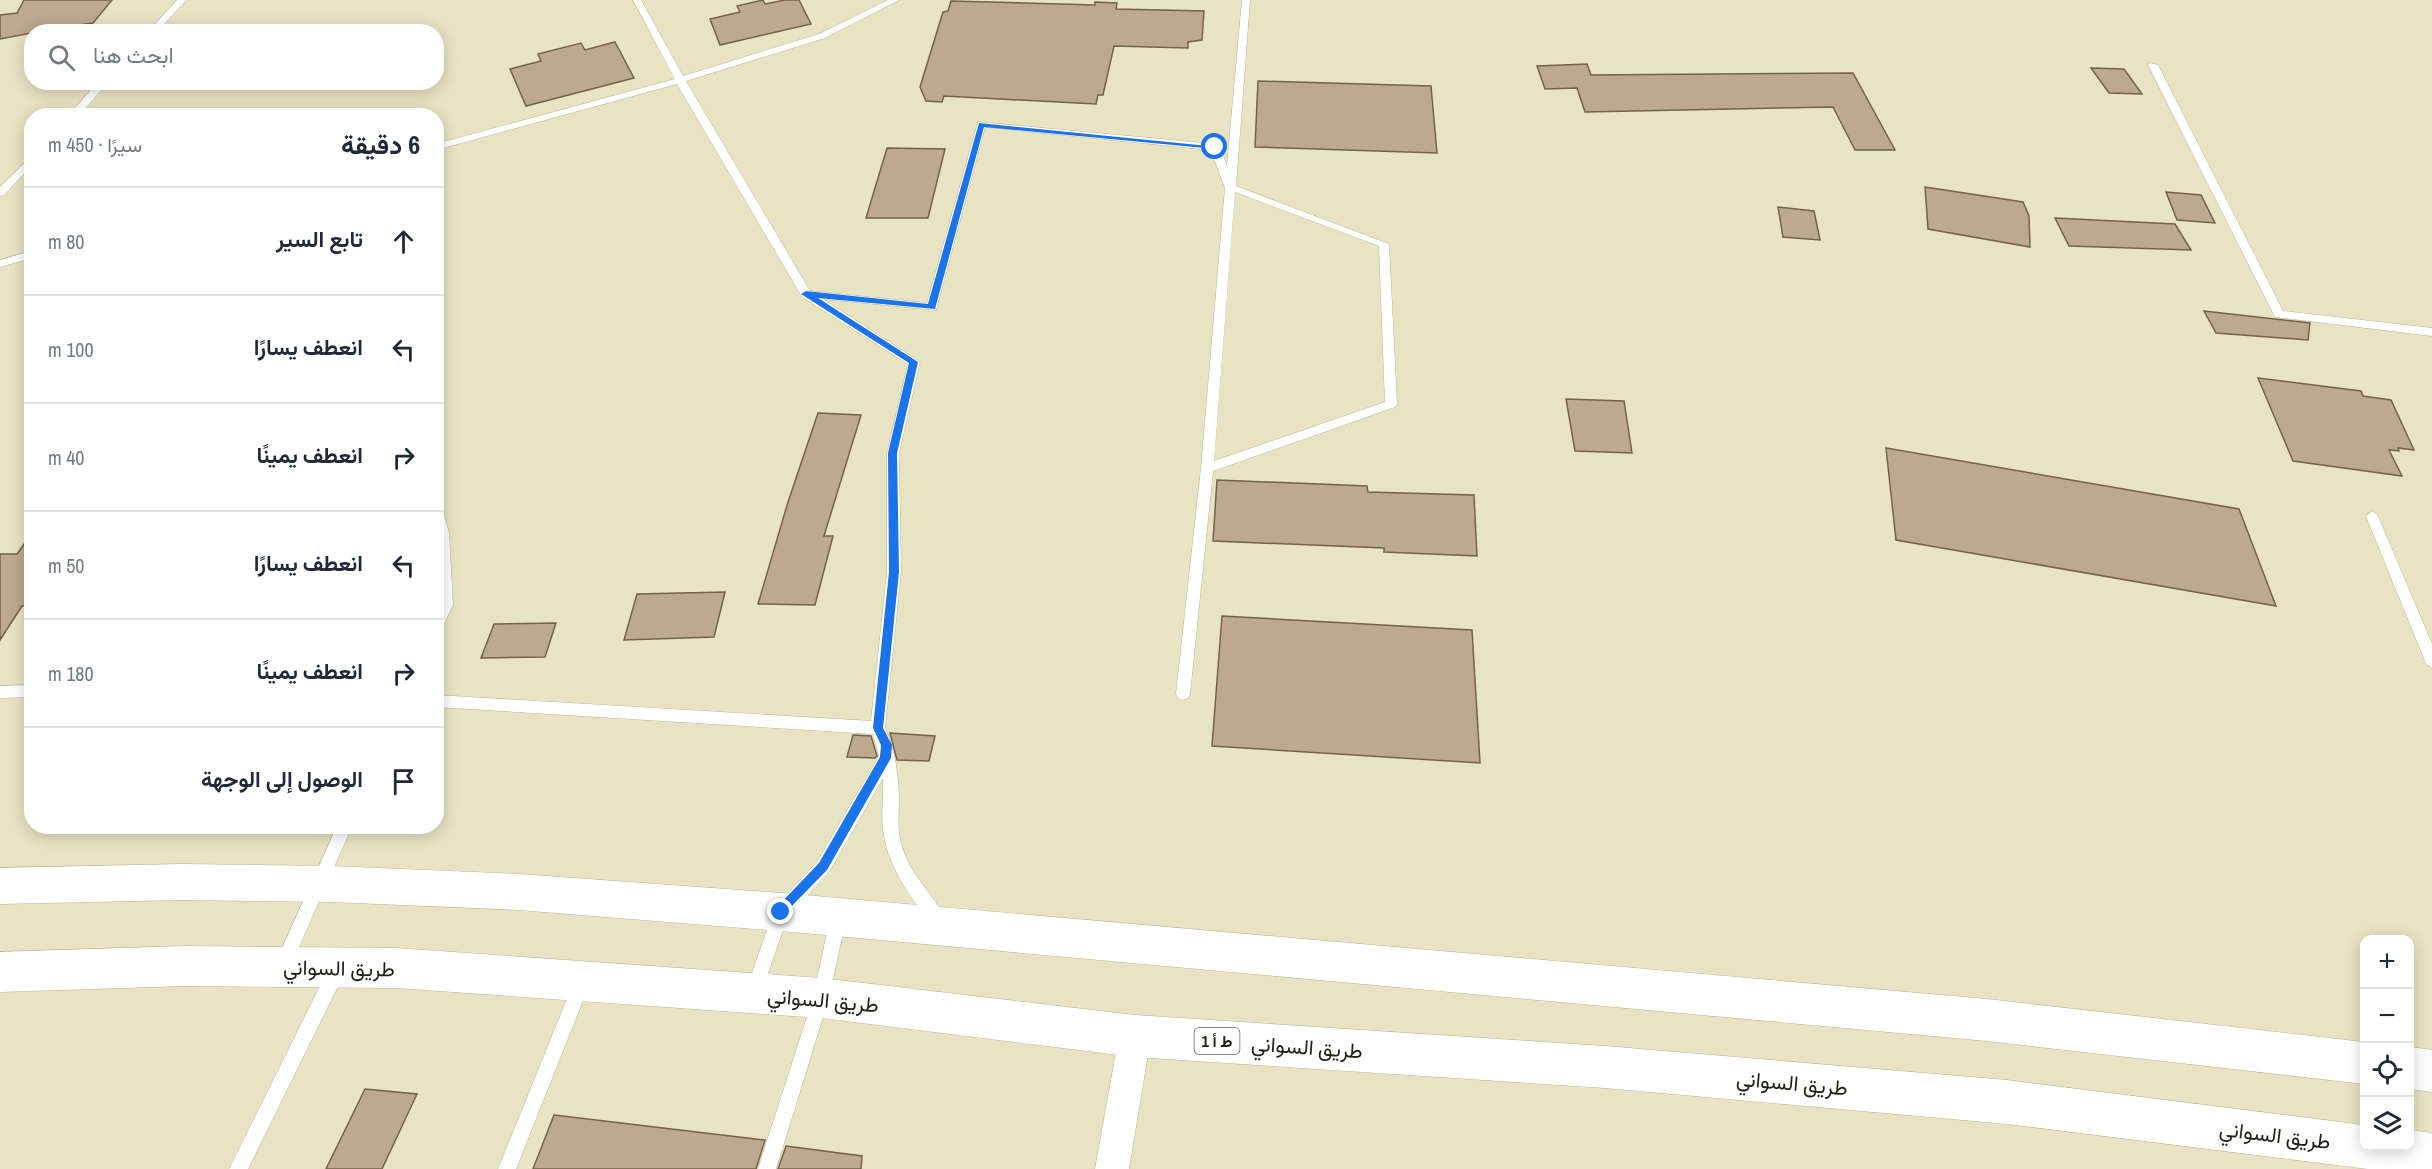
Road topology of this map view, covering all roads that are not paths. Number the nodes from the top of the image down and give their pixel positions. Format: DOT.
graph roads {
  1 [pos="182,0"];
  2 [pos="637,0"];
  3 [pos="895,0"];
  4 [pos="1246,0"];
  5 [pos="160,24"];
  6 [pos="2153,65"];
  7 [pos="680,80"];
  8 [pos="97,90"];
  9 [pos="80,108"];
  10 [pos="444,145"];
  11 [pos="24,168"];
  12 [pos="1230,187"];
  13 [pos="0,193"];
  14 [pos="24,256"];
  15 [pos="0,264"];
  16 [pos="806,294"];
  17 [pos="2432,332"];
  18 [pos="1207,468"];
  19 [pos="2372,516"];
  20 [pos="444,569"];
  21 [pos="444,609"];
  22 [pos="2432,661"];
  23 [pos="24,691"];
  24 [pos="0,692"];
  25 [pos="1183,694"];
  26 [pos="444,701"];
  27 [pos="878,728"];
  28 [pos="886,758"];
  29 [pos="341,834"];
  30 [pos="319,884"];
  31 [pos="0,886"];
  32 [pos="781,912"];
  33 [pos="839,916"];
  34 [pos="943,927"];
  35 [pos="282,967"];
  36 [pos="338,968"];
  37 [pos="0,972"];
  38 [pos="583,981"];
  39 [pos="753,993"];
  40 [pos="820,998"];
  41 [pos="1135,1036"];
  42 [pos="2360,1063"];
  43 [pos="2414,1069"];
  44 [pos="2432,1071"];
  45 [pos="2432,1155"];
  46 [pos="238,1169"];
  47 [pos="507,1169"];
  48 [pos="767,1169"];
  49 [pos="1112,1169"];
  1 -- 5 [label="lane"];
  2 -- 7 [label="lane"];
  3 -- 7 [label="lane"];
  4 -- 12 [label="lane"];
  6 -- 17 [label="lane"];
  7 -- 10 [label="lane"];
  7 -- 16 [label="lane"];
  8 -- 9 [label="lane"];
  11 -- 13 [label="lane"];
  12 -- 16 [label="lane"];
  12 -- 18 [label="lane"];
  12 -- 18 [label="lane"];
  14 -- 15 [label="lane"];
  16 -- 27 [label="lane"];
  18 -- 25 [label="lane"];
  19 -- 22 [label="lane"];
  20 -- 21 [label="lane"];
  23 -- 24 [label="lane"];
  26 -- 27 [label="lane"];
  27 -- 28 [label="lane"];
  28 -- 32 [label="lane"];
  28 -- 34 [label="lane"];
  29 -- 30 [label="lane"];
  30 -- 31 [label="highway"];
  30 -- 32 [label="highway"];
  30 -- 35 [label="lane"];
  32 -- 33 [label="highway"];
  32 -- 39 [label="lane"];
  33 -- 34 [label="highway"];
  33 -- 40 [label="lane"];
  34 -- 42 [label="highway"];
  35 -- 36 [label="highway, طريق السواني / ط أ 1"];
  35 -- 37 [label="highway, طريق السواني / ط أ 1"];
  36 -- 38 [label="highway, طريق السواني / ط أ 1"];
  36 -- 46 [label="lane"];
  38 -- 39 [label="highway, طريق السواني / ط أ 1"];
  38 -- 47 [label="lane"];
  39 -- 40 [label="highway, طريق السواني / ط أ 1"];
  40 -- 41 [label="highway, طريق السواني / ط أ 1"];
  40 -- 48 [label="lane"];
  41 -- 45 [label="highway, طريق السواني / ط أ 1"];
  41 -- 49 [label="street"];
  43 -- 44 [label="highway"];
}
